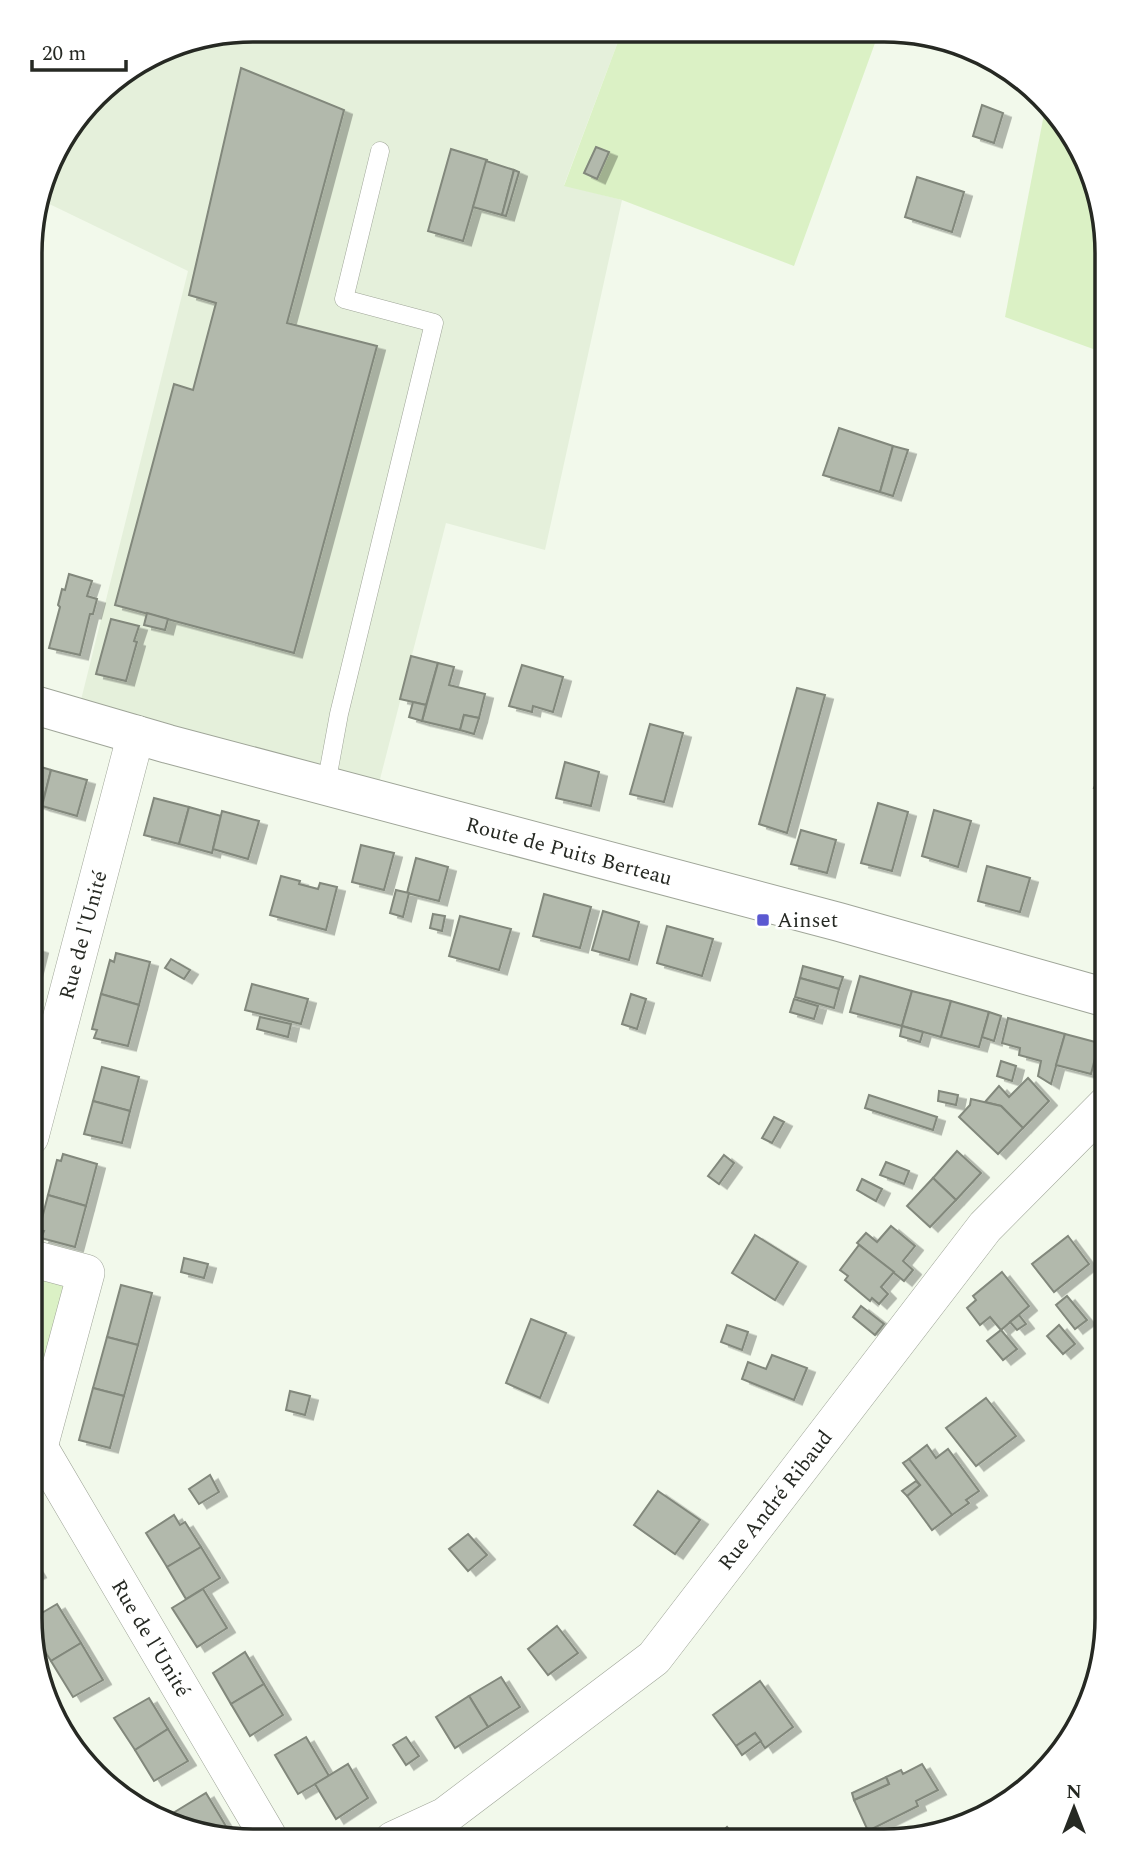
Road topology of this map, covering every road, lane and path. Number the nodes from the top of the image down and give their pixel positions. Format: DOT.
graph roads {
  1 [pos="380,151"];
  2 [pos="42,708"];
  3 [pos="136,734"];
  4 [pos="326,785"];
  5 [pos="1095,995"];
  6 [pos="42,1091"];
  7 [pos="1095,1116"];
  8 [pos="42,1261"];
  9 [pos="42,1416"];
  10 [pos="42,1455"];
  11 [pos="263,1829"];
  12 [pos="417,1829"];
  1 -- 4 [label="lane"];
  2 -- 3 [label="street, Route de Puits Berteau"];
  3 -- 4 [label="street, Route de Puits Berteau"];
  3 -- 6 [label="street, Rue de l'Unité"];
  4 -- 5 [label="street, Route de Puits Berteau"];
  7 -- 12 [label="street, Rue André Ribaud"];
  8 -- 9 [label="street"];
  10 -- 11 [label="street, Rue de l'Unité"];
}
